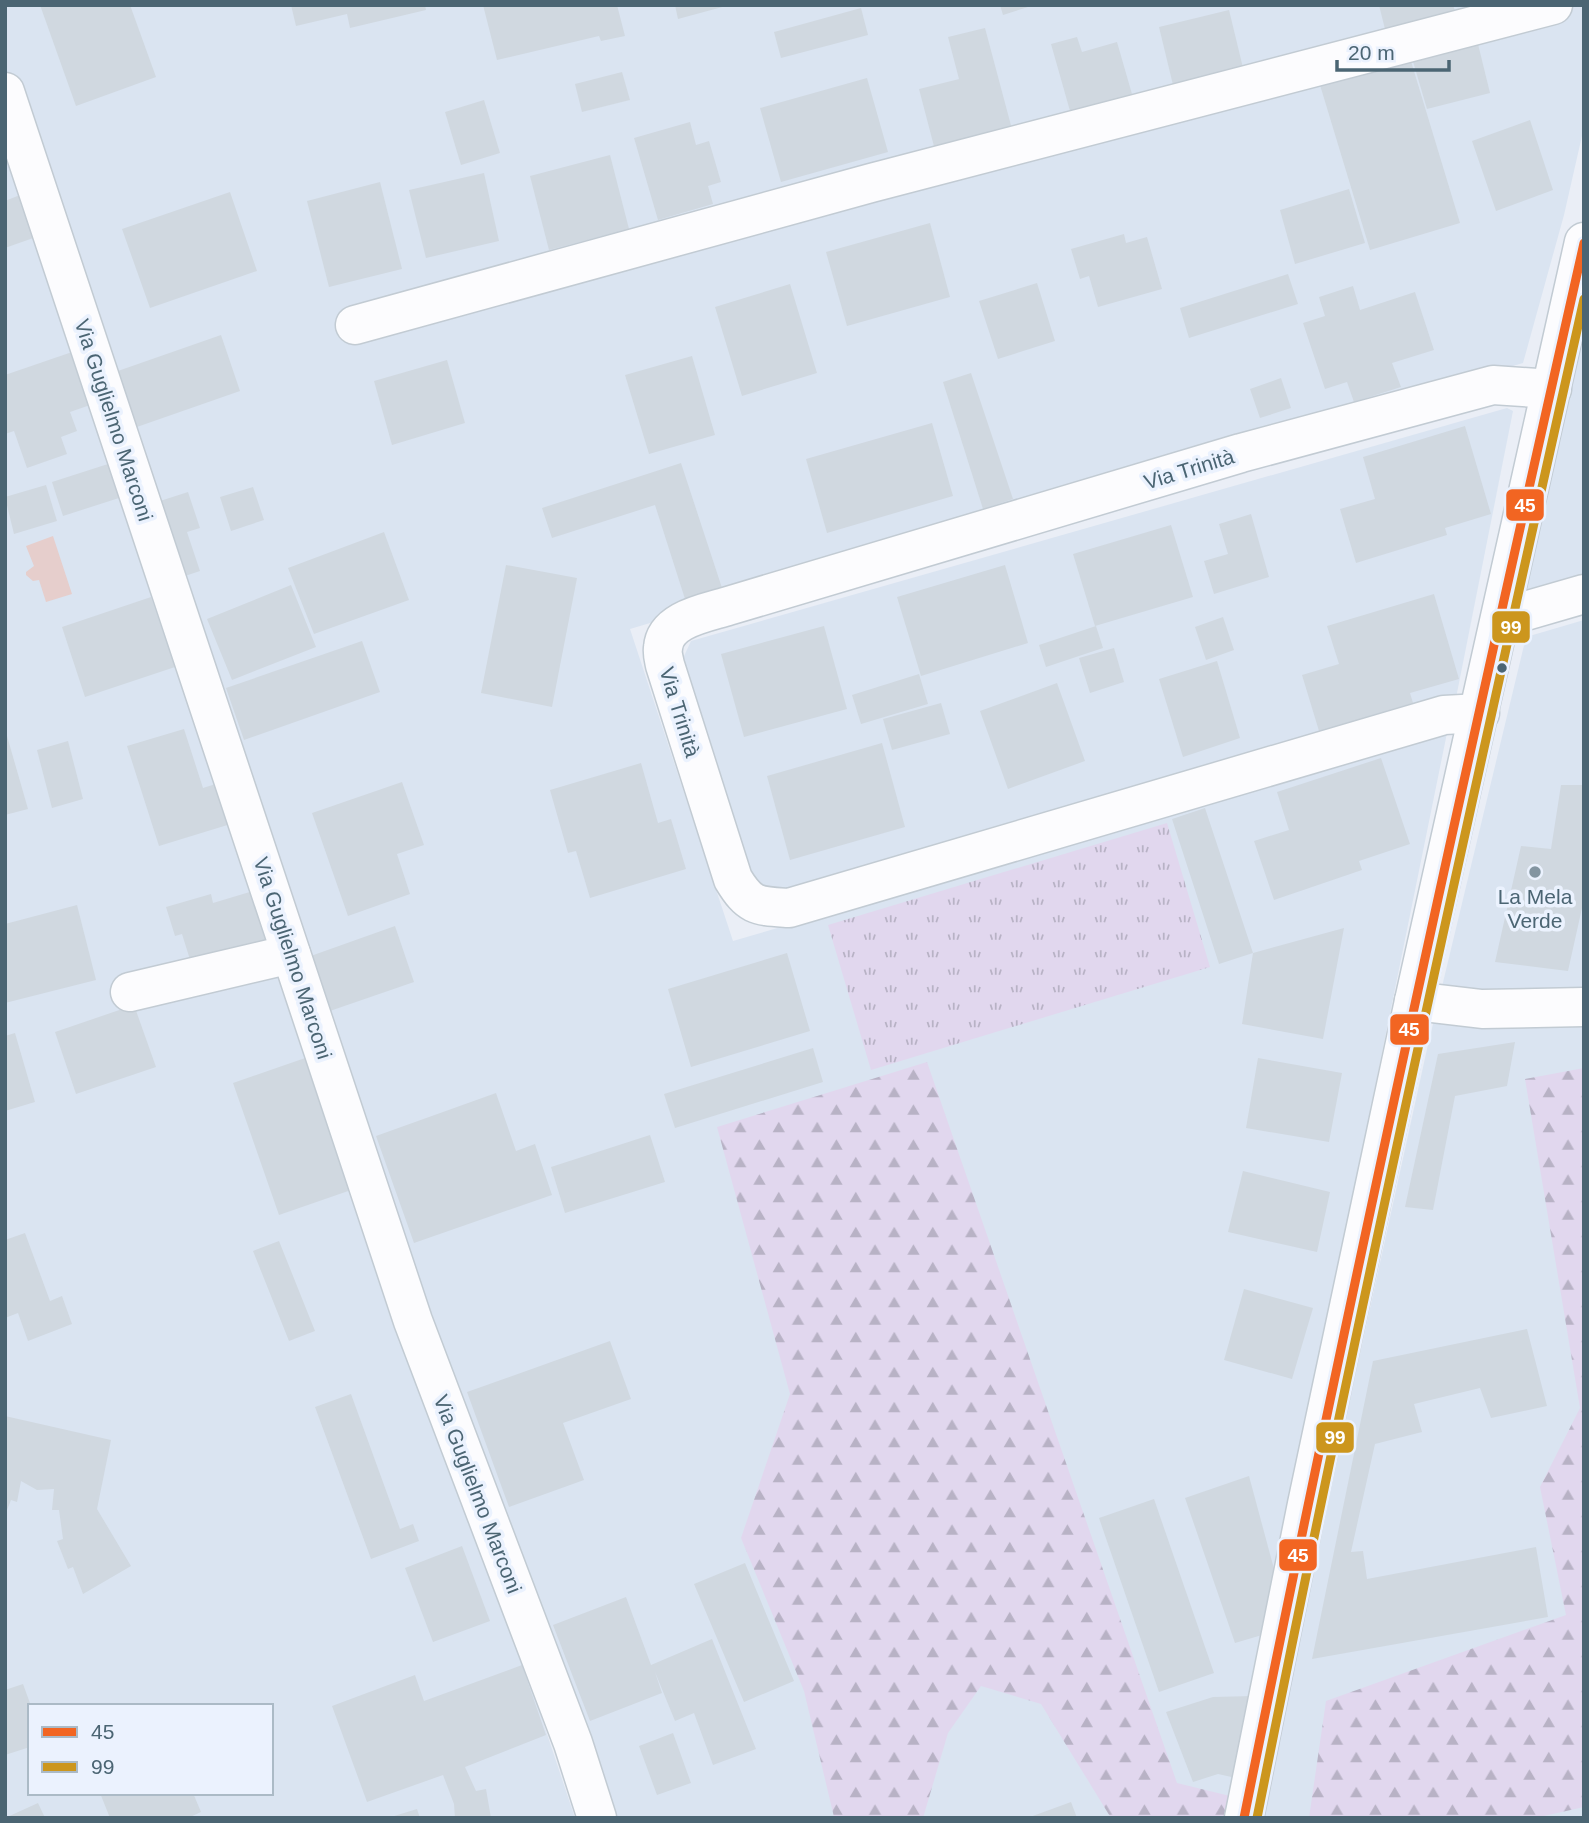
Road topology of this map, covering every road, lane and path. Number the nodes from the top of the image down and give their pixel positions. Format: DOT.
graph roads {
  1 [pos="1553,5"];
  2 [pos="5,92"];
  3 [pos="1584,242"];
  4 [pos="1577,303"];
  5 [pos="355,326"];
  6 [pos="1552,389"];
  7 [pos="1584,594"];
  8 [pos="1501,618"];
  9 [pos="1480,713"];
  10 [pos="291,954"];
  11 [pos="130,992"];
  12 [pos="1414,1001"];
  13 [pos="1584,1007"];
  14 [pos="597,1818"];
  15 [pos="1244,1818"];
  1 -- 5 [label="street"];
  2 -- 10 [label="street, Via Guglielmo Marconi"];
  3 -- 4 [label="street"];
  4 -- 6 [label="street"];
  6 -- 8 [label="street"];
  6 -- 9 [label="street, Via Trinità"];
  7 -- 8 [label="street"];
  8 -- 9 [label="street"];
  9 -- 12 [label="street"];
  10 -- 11 [label="street"];
  10 -- 14 [label="street, Via Guglielmo Marconi"];
  12 -- 13 [label="street"];
  12 -- 15 [label="street"];
}
